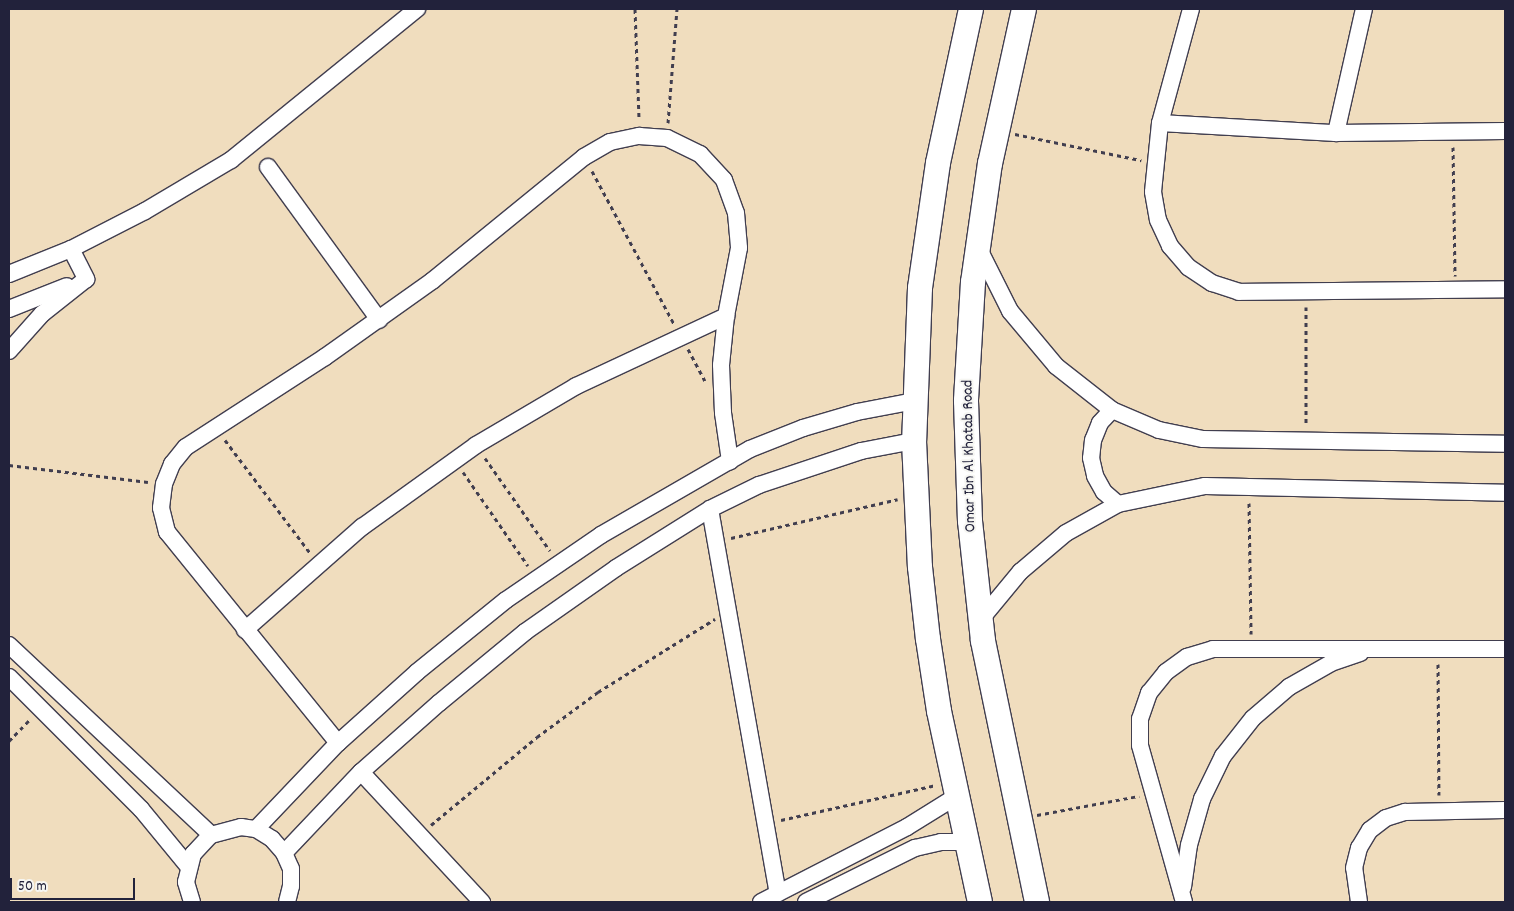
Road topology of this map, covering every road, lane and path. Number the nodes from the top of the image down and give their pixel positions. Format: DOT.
graph roads {
  1 [pos="417,9"];
  2 [pos="635,9"];
  3 [pos="677,9"];
  4 [pos="971,9"];
  5 [pos="1024,9"];
  6 [pos="1191,9"];
  7 [pos="1364,9"];
  8 [pos="1160,123"];
  9 [pos="997,130"];
  10 [pos="1505,130"];
  11 [pos="1453,131"];
  12 [pos="1336,133"];
  13 [pos="639,136"];
  14 [pos="667,138"];
  15 [pos="584,157"];
  16 [pos="1154,163"];
  17 [pos="268,167"];
  18 [pos="978,247"];
  19 [pos="71,249"];
  20 [pos="9,274"];
  21 [pos="86,279"];
  22 [pos="1505,289"];
  23 [pos="1455,290"];
  24 [pos="1306,291"];
  25 [pos="9,309"];
  26 [pos="726,316"];
  27 [pos="379,320"];
  28 [pos="680,335"];
  29 [pos="9,351"];
  30 [pos="708,387"];
  31 [pos="914,401"];
  32 [pos="1112,410"];
  33 [pos="215,428"];
  34 [pos="914,441"];
  35 [pos="1306,441"];
  36 [pos="1505,444"];
  37 [pos="476,445"];
  38 [pos="454,460"];
  39 [pos="730,461"];
  40 [pos="9,465"];
  41 [pos="164,484"];
  42 [pos="1249,487"];
  43 [pos="1505,494"];
  44 [pos="915,496"];
  45 [pos="1118,504"];
  46 [pos="710,509"];
  47 [pos="716,541"];
  48 [pos="318,563"];
  49 [pos="559,564"];
  50 [pos="537,579"];
  51 [pos="728,612"];
  52 [pos="982,618"];
  53 [pos="245,630"];
  54 [pos="9,645"];
  55 [pos="1376,648"];
  56 [pos="1438,649"];
  57 [pos="1505,649"];
  58 [pos="1251,650"];
  59 [pos="9,677"];
  60 [pos="39,709"];
  61 [pos="9,741"];
  62 [pos="338,743"];
  63 [pos="361,772"];
  64 [pos="956,789"];
  65 [pos="1154,793"];
  66 [pos="1505,810"];
  67 [pos="1439,811"];
  68 [pos="1019,819"];
  69 [pos="766,823"];
  70 [pos="256,829"];
  71 [pos="211,835"];
  72 [pos="420,835"];
  73 [pos="967,842"];
  74 [pos="284,853"];
  75 [pos="188,866"];
  76 [pos="778,893"];
  77 [pos="1183,897"];
  78 [pos="192,902"];
  79 [pos="286,902"];
  80 [pos="482,902"];
  81 [pos="761,902"];
  82 [pos="806,902"];
  83 [pos="980,902"];
  84 [pos="1037,902"];
  85 [pos="1358,902"];
  1 -- 19 [label="street"];
  2 -- 13 [label="path"];
  3 -- 14 [label="path"];
  4 -- 31 [label="street"];
  5 -- 9 [label="street, Omar Ibn Al Khatab Road"];
  6 -- 8 [label="street"];
  7 -- 12 [label="street"];
  8 -- 12 [label="street"];
  8 -- 16 [label="street"];
  9 -- 16 [label="path"];
  9 -- 18 [label="street, Omar Ibn Al Khatab Road"];
  10 -- 11 [label="street"];
  11 -- 12 [label="street"];
  11 -- 23 [label="path"];
  13 -- 14 [label="street"];
  13 -- 15 [label="street"];
  14 -- 26 [label="street"];
  15 -- 27 [label="street"];
  15 -- 28 [label="path"];
  16 -- 24 [label="street"];
  17 -- 27 [label="street"];
  18 -- 32 [label="street"];
  18 -- 52 [label="street, Omar Ibn Al Khatab Road"];
  19 -- 20 [label="street"];
  19 -- 21 [label="street"];
  21 -- 25 [label="street"];
  21 -- 29 [label="street"];
  22 -- 23 [label="street"];
  23 -- 24 [label="street"];
  24 -- 35 [label="path"];
  26 -- 28 [label="street"];
  26 -- 39 [label="street"];
  27 -- 33 [label="street"];
  28 -- 30 [label="path"];
  28 -- 37 [label="street"];
  31 -- 34 [label="street"];
  31 -- 39 [label="street"];
  32 -- 35 [label="street"];
  32 -- 45 [label="street"];
  33 -- 41 [label="street"];
  33 -- 48 [label="path"];
  34 -- 44 [label="street"];
  34 -- 46 [label="street"];
  35 -- 36 [label="street"];
  37 -- 38 [label="street"];
  37 -- 49 [label="path"];
  38 -- 48 [label="street"];
  38 -- 50 [label="path"];
  39 -- 49 [label="street"];
  40 -- 41 [label="path"];
  41 -- 53 [label="street"];
  42 -- 43 [label="street"];
  42 -- 45 [label="street"];
  42 -- 58 [label="path"];
  44 -- 47 [label="path"];
  44 -- 64 [label="street"];
  45 -- 52 [label="street"];
  46 -- 47 [label="street"];
  46 -- 63 [label="street"];
  47 -- 51 [label="street"];
  48 -- 53 [label="street"];
  49 -- 50 [label="street"];
  50 -- 62 [label="street"];
  51 -- 69 [label="street"];
  51 -- 72 [label="path"];
  52 -- 68 [label="street, Omar Ibn Al Khatab Road"];
  53 -- 62 [label="street"];
  54 -- 71 [label="street"];
  55 -- 56 [label="street"];
  55 -- 58 [label="street"];
  55 -- 77 [label="street"];
  56 -- 57 [label="street"];
  56 -- 67 [label="path"];
  58 -- 65 [label="street"];
  59 -- 60 [label="street"];
  60 -- 61 [label="path"];
  60 -- 75 [label="street"];
  62 -- 70 [label="street"];
  63 -- 72 [label="street"];
  63 -- 74 [label="street"];
  64 -- 69 [label="path"];
  64 -- 73 [label="street"];
  64 -- 76 [label="street"];
  65 -- 68 [label="path"];
  65 -- 77 [label="street"];
  66 -- 67 [label="street"];
  67 -- 85 [label="street"];
  68 -- 84 [label="street, Omar Ibn Al Khatab Road"];
  69 -- 76 [label="street"];
  70 -- 71 [label="street"];
  70 -- 74 [label="street"];
  71 -- 75 [label="street"];
  72 -- 80 [label="street"];
  73 -- 82 [label="street"];
  73 -- 83 [label="street"];
  74 -- 79 [label="street"];
  75 -- 78 [label="street"];
  76 -- 81 [label="street"];
}
